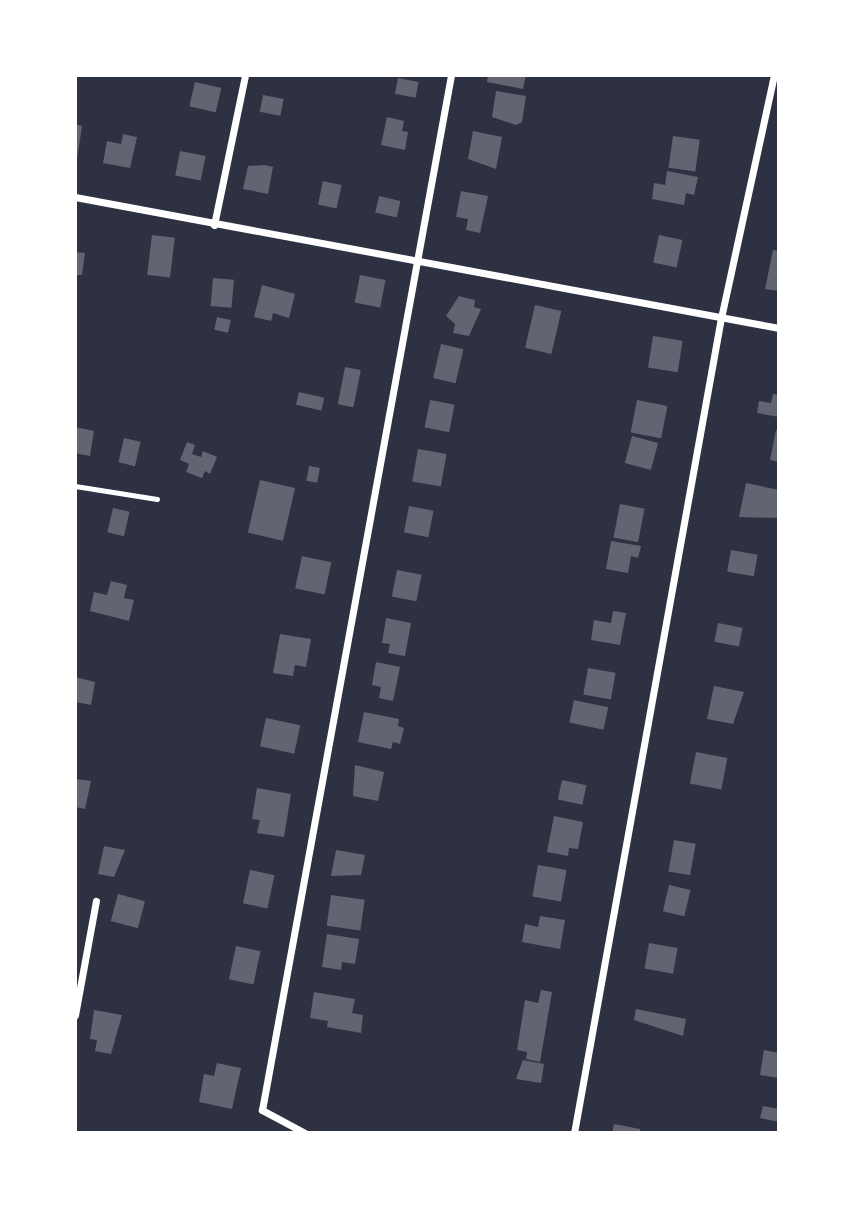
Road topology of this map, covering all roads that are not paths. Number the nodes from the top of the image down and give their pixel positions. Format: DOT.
graph roads {
  1 [pos="245,75"];
  2 [pos="451,75"];
  3 [pos="774,75"];
  4 [pos="75,197"];
  5 [pos="214,225"];
  6 [pos="417,260"];
  7 [pos="721,318"];
  8 [pos="779,328"];
  9 [pos="75,486"];
  10 [pos="157,499"];
  11 [pos="96,901"];
  12 [pos="75,1015"];
  13 [pos="304,1133"];
  14 [pos="574,1133"];
  1 -- 5 [label="street"];
  2 -- 6 [label="street"];
  3 -- 7 [label="street"];
  4 -- 5 [label="street"];
  5 -- 6 [label="street"];
  6 -- 7 [label="street"];
  6 -- 13 [label="street"];
  7 -- 8 [label="street"];
  7 -- 14 [label="street"];
  9 -- 10 [label="lane"];
  11 -- 12 [label="street"];
}
